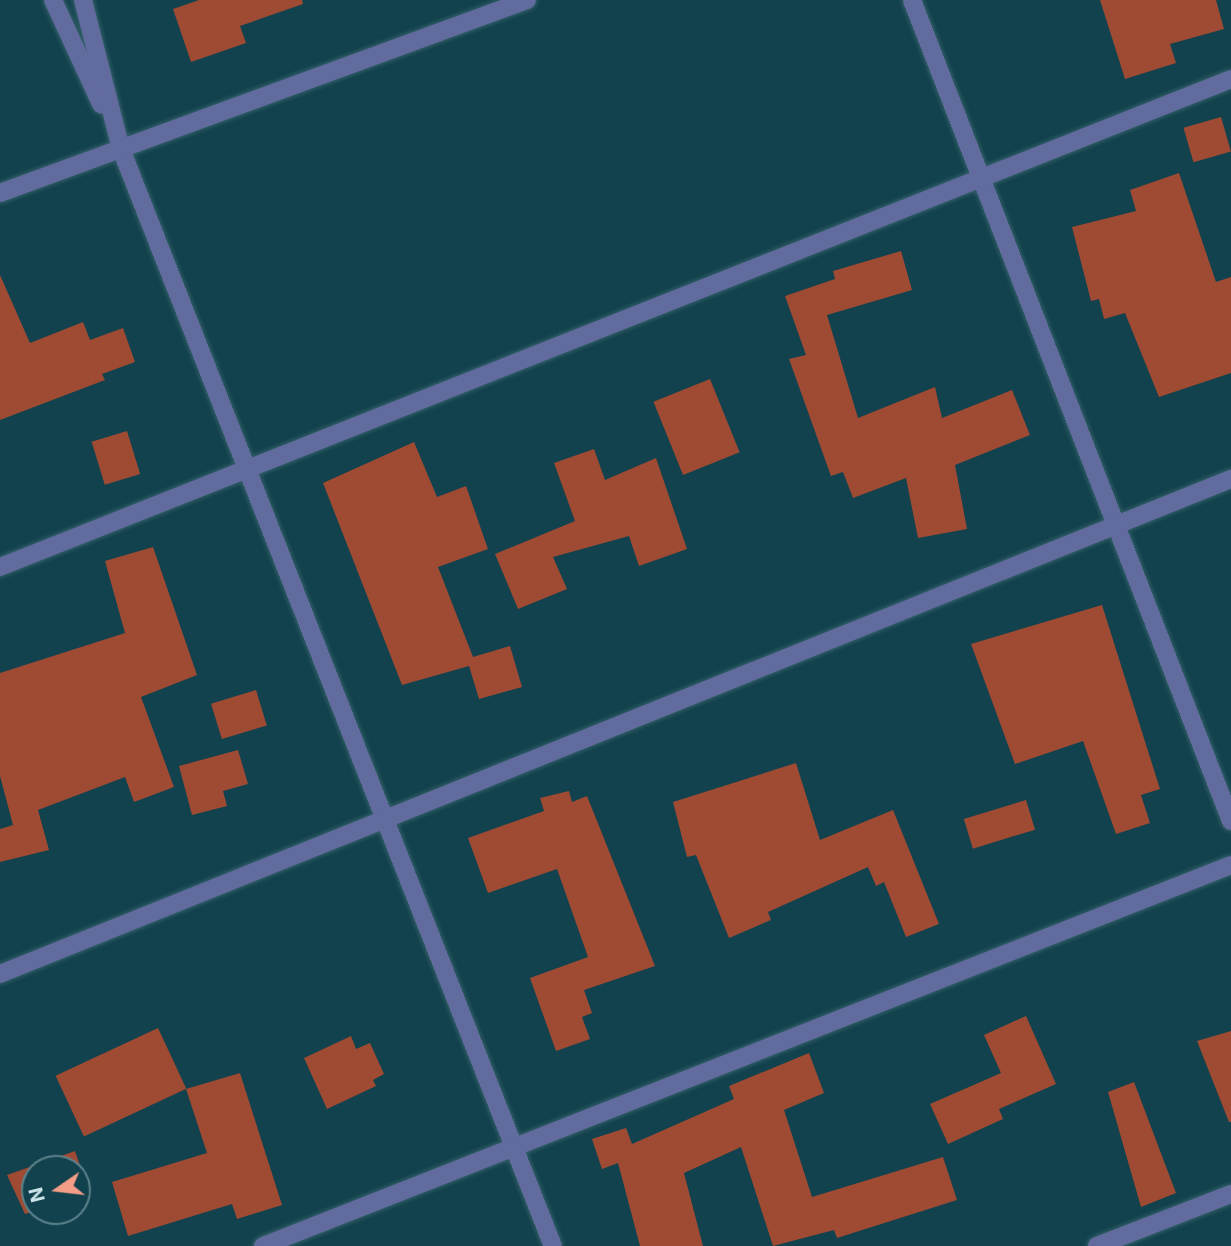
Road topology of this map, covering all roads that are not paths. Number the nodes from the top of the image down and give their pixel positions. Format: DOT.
graph roads {
  1 [pos="53,0"];
  2 [pos="83,0"];
  3 [pos="527,0"];
  4 [pos="912,0"];
  5 [pos="1231,79"];
  6 [pos="121,149"];
  7 [pos="981,178"];
  8 [pos="0,193"];
  9 [pos="247,469"];
  10 [pos="1231,479"];
  11 [pos="1116,525"];
  12 [pos="0,568"];
  13 [pos="385,819"];
  14 [pos="1231,821"];
  15 [pos="1231,865"];
  16 [pos="0,974"];
  17 [pos="514,1149"];
  18 [pos="1231,1194"];
  19 [pos="263,1246"];
  20 [pos="552,1246"];
  21 [pos="1097,1246"];
  1 -- 6 [label="street"];
  2 -- 6 [label="street"];
  3 -- 6 [label="street"];
  4 -- 7 [label="street"];
  5 -- 7 [label="street"];
  6 -- 8 [label="street"];
  6 -- 9 [label="street"];
  7 -- 9 [label="street"];
  7 -- 11 [label="street"];
  9 -- 12 [label="street"];
  9 -- 13 [label="street"];
  10 -- 11 [label="street"];
  11 -- 13 [label="street"];
  11 -- 14 [label="street"];
  13 -- 16 [label="street"];
  13 -- 17 [label="street"];
  15 -- 17 [label="street"];
  17 -- 19 [label="street"];
  17 -- 20 [label="street"];
  18 -- 21 [label="street"];
}
